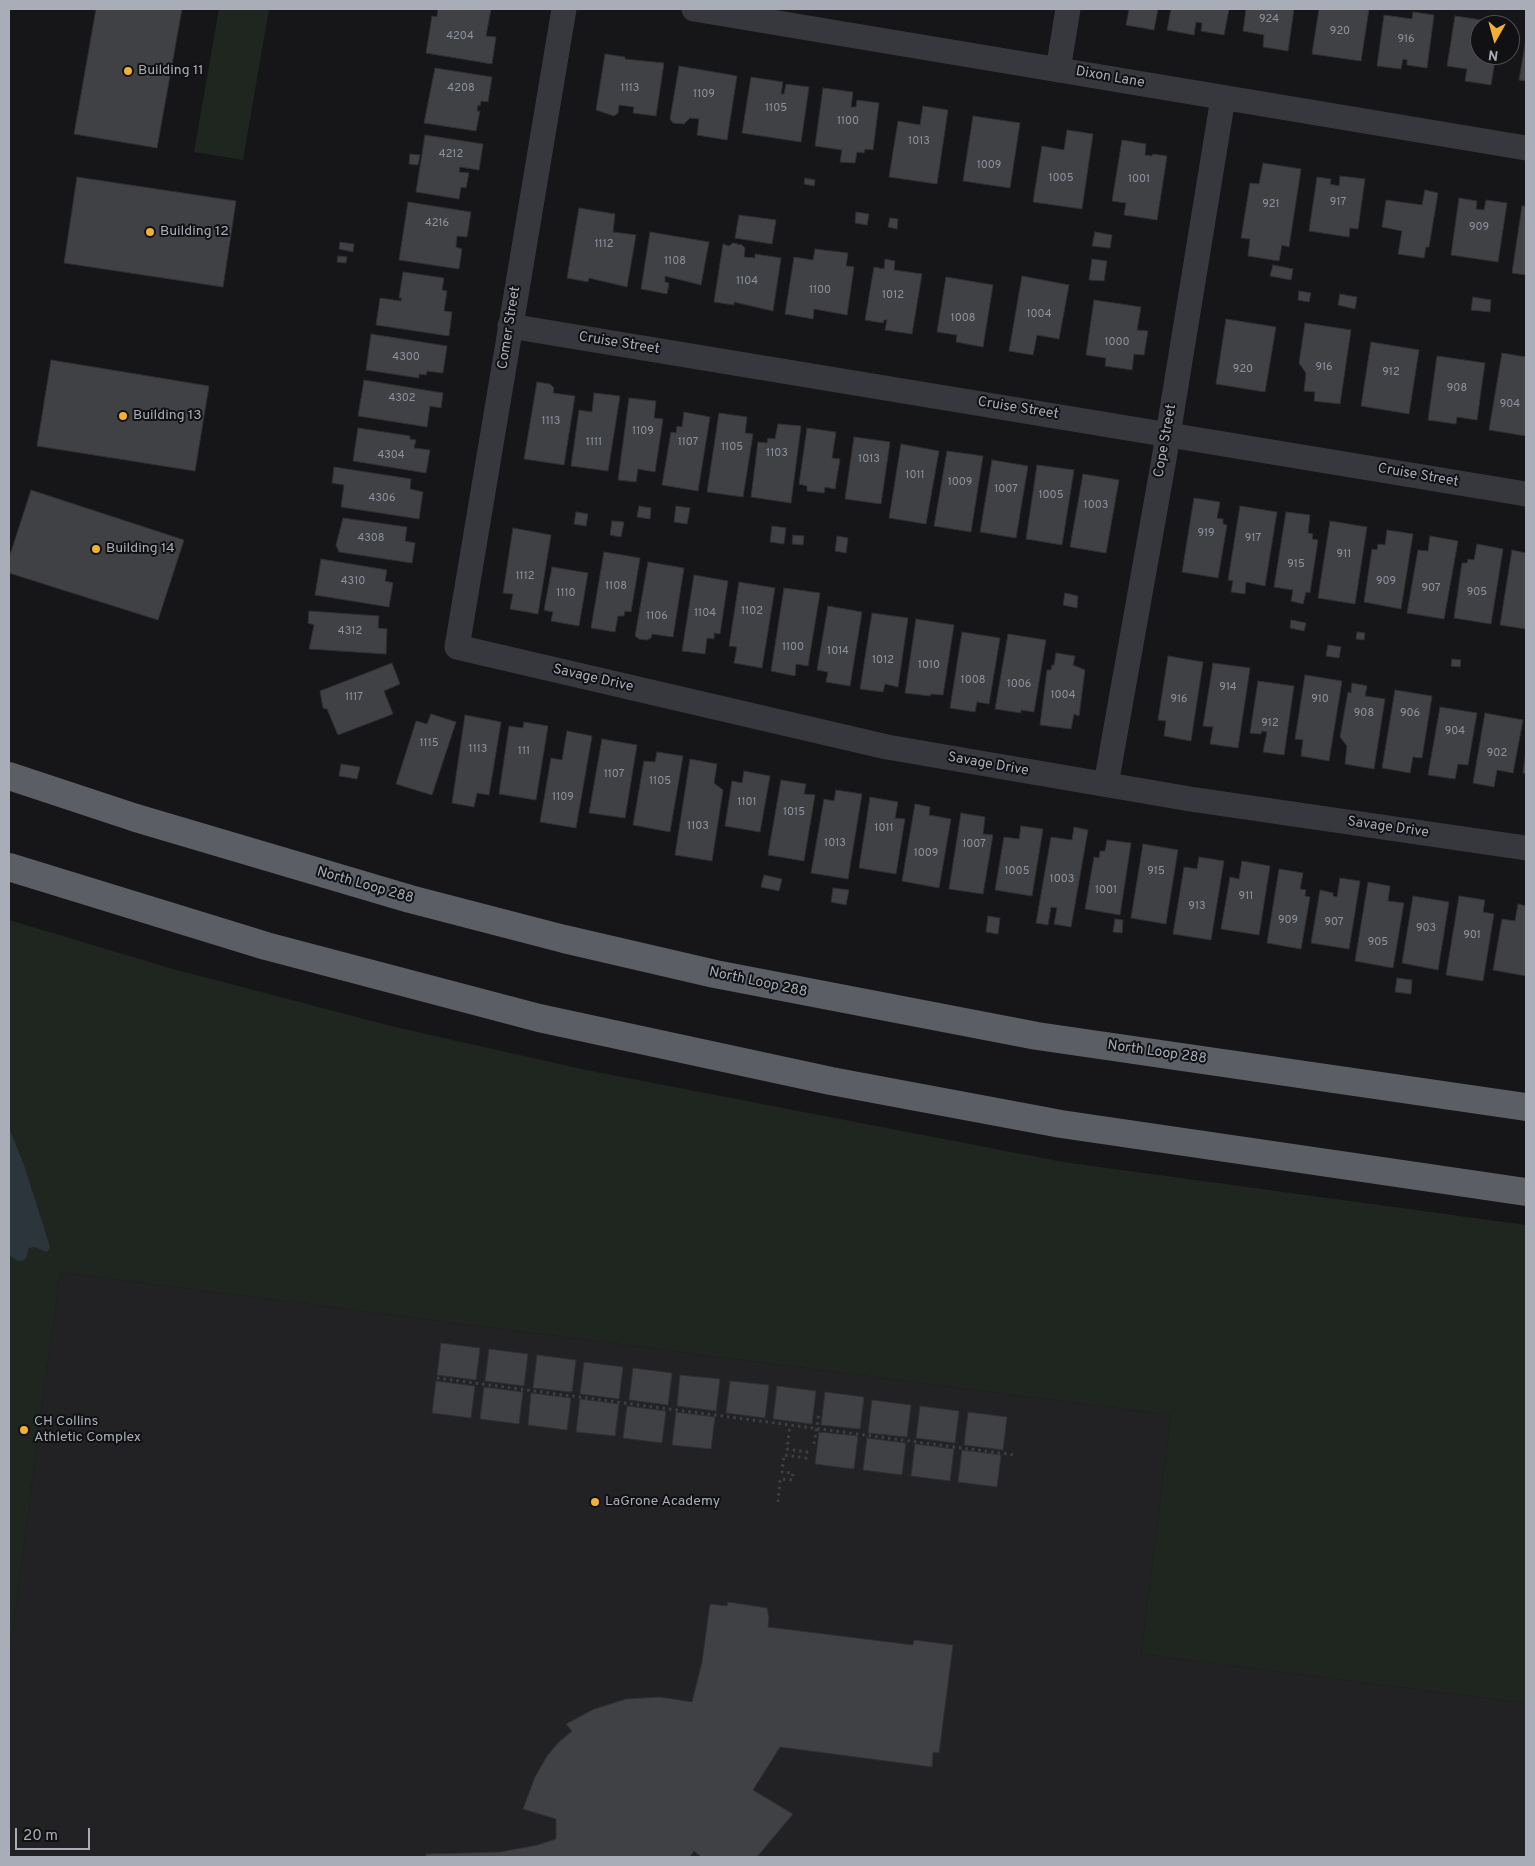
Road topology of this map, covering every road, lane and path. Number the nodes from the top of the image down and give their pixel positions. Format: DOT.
graph roads {
  1 [pos="564,9"];
  2 [pos="694,9"];
  3 [pos="1068,9"];
  4 [pos="1058,70"];
  5 [pos="1223,98"];
  6 [pos="1526,148"];
  7 [pos="510,326"];
  8 [pos="1168,434"];
  9 [pos="1526,494"];
  10 [pos="457,647"];
  11 [pos="10,777"];
  12 [pos="1106,784"];
  13 [pos="1526,848"];
  14 [pos="9,867"];
  15 [pos="1526,1107"];
  16 [pos="1526,1192"];
  17 [pos="437,1378"];
  18 [pos="819,1413"];
  19 [pos="790,1426"];
  20 [pos="816,1429"];
  21 [pos="814,1444"];
  22 [pos="1015,1455"];
  23 [pos="778,1502"];
  1 -- 7 [label="street, Comer Street"];
  2 -- 4 [label="street, Dixon Lane"];
  3 -- 4 [label="street"];
  4 -- 5 [label="street, Dixon Lane"];
  5 -- 6 [label="street, Dixon Lane"];
  5 -- 8 [label="street, Cope Street"];
  7 -- 8 [label="street, Cruise Street"];
  7 -- 10 [label="street, Comer Street"];
  8 -- 9 [label="street, Cruise Street"];
  8 -- 12 [label="street, Cope Street"];
  10 -- 12 [label="street, Savage Drive"];
  11 -- 15 [label="highway, North Loop 288"];
  12 -- 13 [label="street, Savage Drive"];
  14 -- 16 [label="highway"];
  17 -- 19 [label="path"];
  18 -- 20 [label="path"];
  19 -- 20 [label="path"];
  19 -- 23 [label="path"];
  20 -- 21 [label="path"];
  20 -- 22 [label="path"];
}
